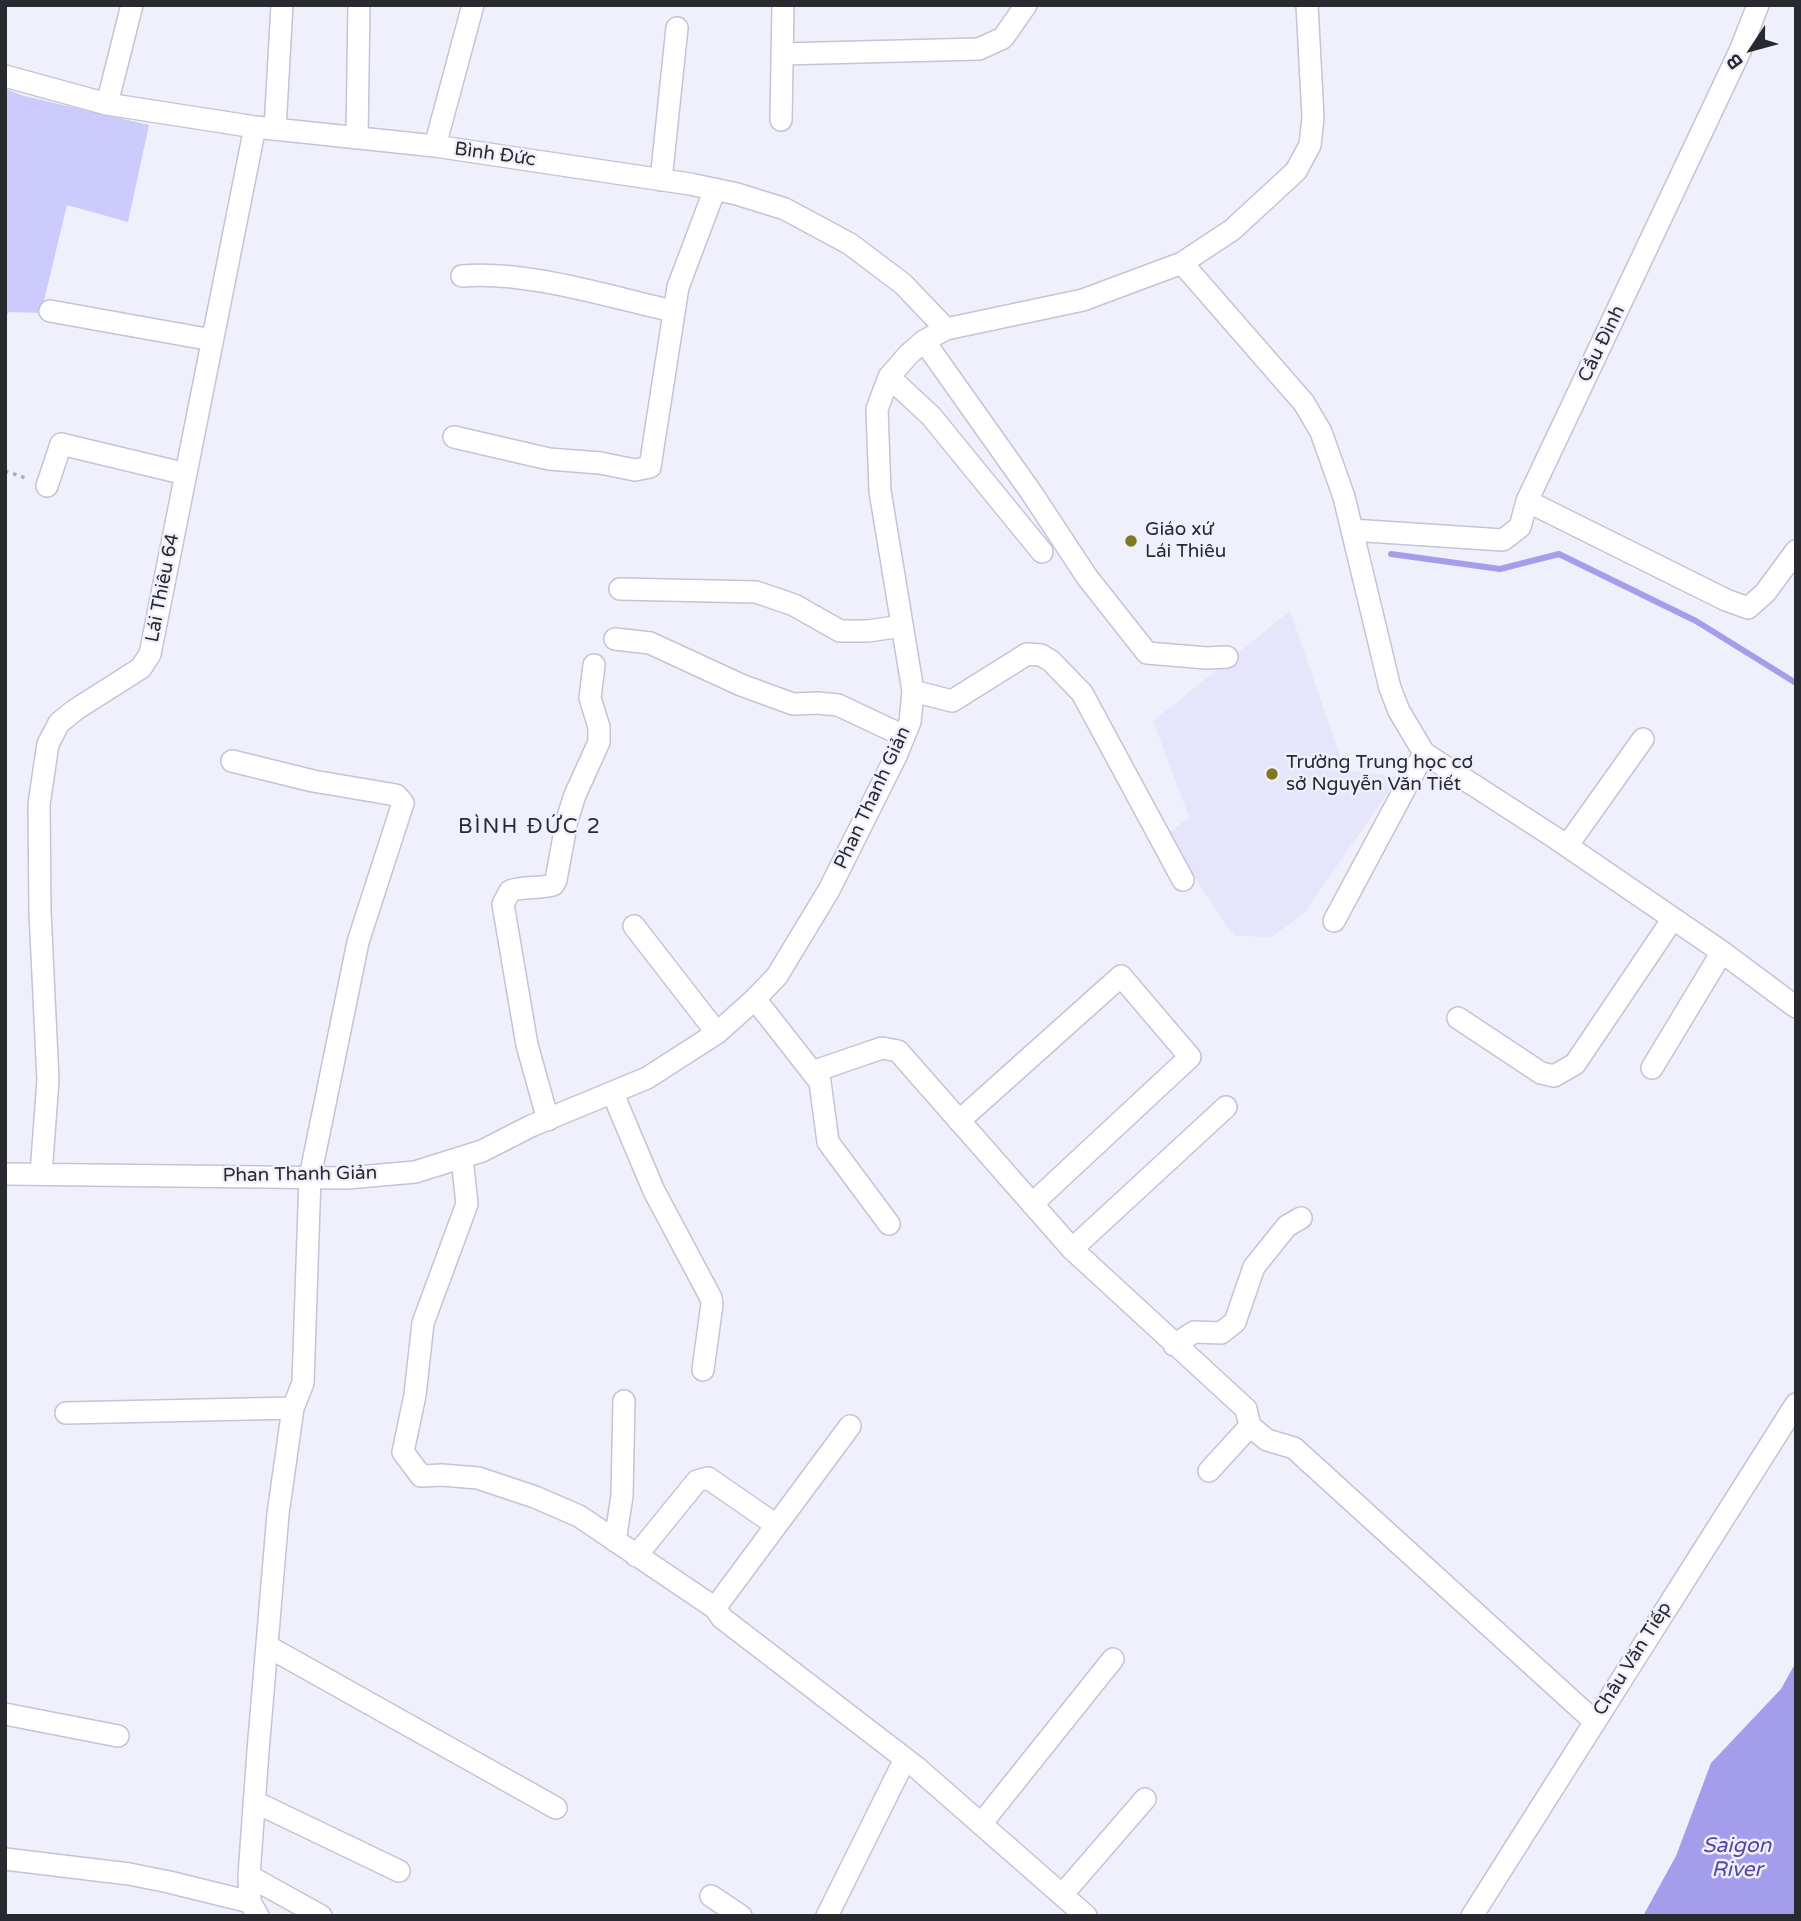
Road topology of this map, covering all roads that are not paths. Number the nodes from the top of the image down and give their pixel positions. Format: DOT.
graph roads {
  1 [pos="132,5"];
  2 [pos="282,5"];
  3 [pos="359,5"];
  4 [pos="473,5"];
  5 [pos="783,5"];
  6 [pos="1026,5"];
  7 [pos="1307,5"];
  8 [pos="1758,5"];
  9 [pos="677,28"];
  10 [pos="782,54"];
  11 [pos="5,76"];
  12 [pos="107,104"];
  13 [pos="781,120"];
  14 [pos="265,128"];
  15 [pos="357,138"];
  16 [pos="435,146"];
  17 [pos="661,180"];
  18 [pos="715,189"];
  19 [pos="1182,263"];
  20 [pos="462,276"];
  21 [pos="50,311"];
  22 [pos="673,311"];
  23 [pos="946,328"];
  24 [pos="212,340"];
  25 [pos="924,341"];
  26 [pos="889,377"];
  27 [pos="454,437"];
  28 [pos="186,474"];
  29 [pos="47,486"];
  30 [pos="1527,501"];
  31 [pos="1352,530"];
  32 [pos="1796,551"];
  33 [pos="1042,552"];
  34 [pos="621,589"];
  35 [pos="902,626"];
  36 [pos="615,639"];
  37 [pos="1227,657"];
  38 [pos="594,665"];
  39 [pos="913,691"];
  40 [pos="904,736"];
  41 [pos="1643,739"];
  42 [pos="1424,753"];
  43 [pos="232,761"];
  44 [pos="1567,846"];
  45 [pos="1183,880"];
  46 [pos="1672,920"];
  47 [pos="1334,921"];
  48 [pos="634,926"];
  49 [pos="1723,953"];
  50 [pos="755,999"];
  51 [pos="1796,1007"];
  52 [pos="1458,1018"];
  53 [pos="717,1033"];
  54 [pos="1652,1068"];
  55 [pos="812,1072"];
  56 [pos="613,1094"];
  57 [pos="1226,1107"];
  58 [pos="548,1120"];
  59 [pos="959,1121"];
  60 [pos="462,1157"];
  61 [pos="5,1174"];
  62 [pos="41,1174"];
  63 [pos="310,1177"];
  64 [pos="1032,1204"];
  65 [pos="1301,1218"];
  66 [pos="889,1224"];
  67 [pos="1072,1249"];
  68 [pos="1174,1345"];
  69 [pos="703,1370"];
  70 [pos="624,1401"];
  71 [pos="1796,1404"];
  72 [pos="293,1408"];
  73 [pos="66,1413"];
  74 [pos="850,1426"];
  75 [pos="1250,1426"];
  76 [pos="1209,1471"];
  77 [pos="776,1525"];
  78 [pos="615,1541"];
  79 [pos="636,1556"];
  80 [pos="715,1608"];
  81 [pos="267,1646"];
  82 [pos="1113,1659"];
  83 [pos="5,1714"];
  84 [pos="1594,1721"];
  85 [pos="118,1736"];
  86 [pos="905,1759"];
  87 [pos="1145,1799"];
  88 [pos="254,1802"];
  89 [pos="556,1808"];
  90 [pos="981,1824"];
  91 [pos="5,1859"];
  92 [pos="399,1871"];
  93 [pos="249,1876"];
  94 [pos="1062,1895"];
  95 [pos="711,1896"];
  96 [pos="254,1909"];
  97 [pos="321,1916"];
  98 [pos="741,1916"];
  99 [pos="827,1916"];
  100 [pos="1086,1916"];
  101 [pos="1472,1916"];
  1 -- 12 [label="street"];
  2 -- 14 [label="street, Lái Thiêu 64"];
  3 -- 15 [label="street"];
  4 -- 16 [label="street"];
  5 -- 10 [label="street"];
  6 -- 10 [label="street"];
  7 -- 19 [label="street, Phan Thanh Giản"];
  8 -- 30 [label="street, Cầu Đình"];
  9 -- 17 [label="street"];
  10 -- 13 [label="street"];
  11 -- 12 [label="street, Bình Đức"];
  12 -- 14 [label="street, Bình Đức"];
  14 -- 15 [label="street, Bình Đức"];
  14 -- 24 [label="street, Lái Thiêu 64"];
  15 -- 16 [label="street, Bình Đức"];
  16 -- 17 [label="street, Bình Đức"];
  17 -- 18 [label="street, Bình Đức"];
  18 -- 22 [label="street"];
  18 -- 23 [label="street, Bình Đức"];
  19 -- 23 [label="street, Phan Thanh Giản"];
  19 -- 31 [label="street"];
  20 -- 22 [label="street"];
  21 -- 24 [label="street"];
  22 -- 27 [label="street"];
  23 -- 25 [label="street, Phan Thanh Giản"];
  24 -- 28 [label="street, Lái Thiêu 64"];
  25 -- 26 [label="street, Phan Thanh Giản"];
  25 -- 37 [label="street"];
  26 -- 33 [label="street"];
  26 -- 35 [label="street, Phan Thanh Giản"];
  28 -- 29 [label="street"];
  28 -- 62 [label="street, Lái Thiêu 64"];
  30 -- 31 [label="street, Cầu Đình"];
  30 -- 32 [label="street"];
  31 -- 42 [label="street"];
  34 -- 35 [label="street"];
  35 -- 39 [label="street, Phan Thanh Giản"];
  36 -- 40 [label="street"];
  38 -- 58 [label="street"];
  39 -- 40 [label="street, Phan Thanh Giản"];
  39 -- 45 [label="street"];
  40 -- 50 [label="street, Phan Thanh Giản"];
  41 -- 44 [label="street"];
  42 -- 44 [label="street"];
  42 -- 47 [label="street"];
  43 -- 63 [label="street"];
  44 -- 46 [label="street"];
  46 -- 49 [label="street"];
  46 -- 52 [label="street"];
  48 -- 53 [label="street"];
  49 -- 51 [label="street"];
  49 -- 54 [label="street"];
  50 -- 53 [label="street, Phan Thanh Giản"];
  50 -- 55 [label="street"];
  53 -- 56 [label="street, Phan Thanh Giản"];
  55 -- 59 [label="street"];
  55 -- 66 [label="street"];
  56 -- 58 [label="street, Phan Thanh Giản"];
  56 -- 69 [label="street"];
  57 -- 67 [label="street"];
  58 -- 60 [label="street, Phan Thanh Giản"];
  59 -- 64 [label="street"];
  59 -- 64 [label="street"];
  60 -- 63 [label="street, Phan Thanh Giản"];
  60 -- 78 [label="street"];
  61 -- 62 [label="street, Phan Thanh Giản"];
  62 -- 63 [label="street, Phan Thanh Giản"];
  63 -- 72 [label="street"];
  64 -- 67 [label="street"];
  65 -- 68 [label="street"];
  67 -- 68 [label="street"];
  68 -- 75 [label="street"];
  70 -- 78 [label="street"];
  71 -- 84 [label="street, Châu Văn Tiếp"];
  72 -- 73 [label="street"];
  72 -- 81 [label="street"];
  74 -- 77 [label="street"];
  75 -- 76 [label="street"];
  75 -- 84 [label="street"];
  77 -- 79 [label="street"];
  77 -- 80 [label="street"];
  78 -- 79 [label="street"];
  79 -- 80 [label="street"];
  80 -- 86 [label="street"];
  81 -- 88 [label="street"];
  81 -- 89 [label="street"];
  82 -- 90 [label="street"];
  83 -- 85 [label="street"];
  84 -- 101 [label="street, Châu Văn Tiếp"];
  86 -- 90 [label="street"];
  86 -- 99 [label="street"];
  87 -- 94 [label="street"];
  88 -- 92 [label="street"];
  88 -- 93 [label="street"];
  90 -- 94 [label="street"];
  91 -- 96 [label="street"];
  93 -- 96 [label="street"];
  93 -- 97 [label="street"];
  94 -- 100 [label="street"];
  95 -- 98 [label="street"];
}
